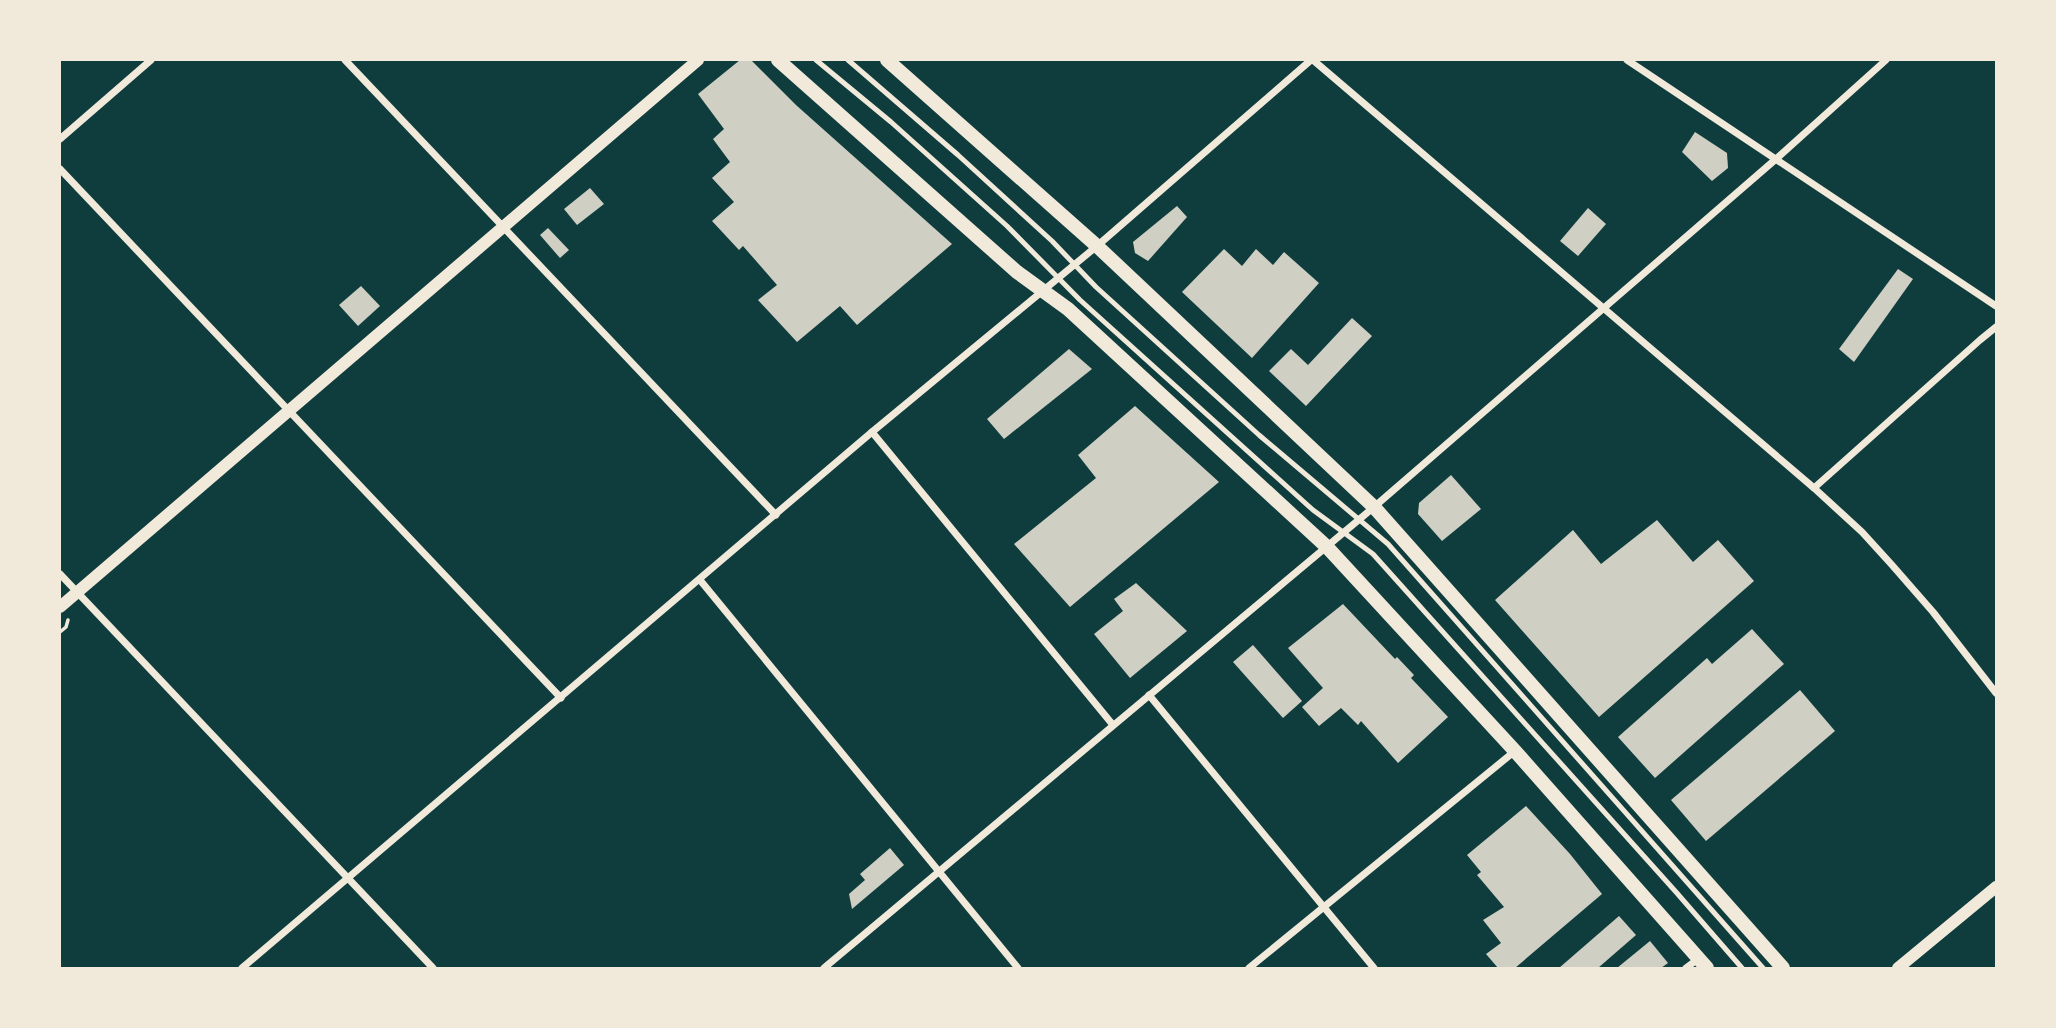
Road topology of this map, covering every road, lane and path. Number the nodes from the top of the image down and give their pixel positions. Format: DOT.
graph roads {
  1 [pos="151,60"];
  2 [pos="345,60"];
  3 [pos="698,60"];
  4 [pos="778,60"];
  5 [pos="816,60"];
  6 [pos="848,60"];
  7 [pos="887,60"];
  8 [pos="1312,60"];
  9 [pos="1627,60"];
  10 [pos="1886,60"];
  11 [pos="60,139"];
  12 [pos="1776,159"];
  13 [pos="60,169"];
  14 [pos="504,227"];
  15 [pos="1097,246"];
  16 [pos="1073,265"];
  17 [pos="1058,277"];
  18 [pos="1042,290"];
  19 [pos="1997,306"];
  20 [pos="1604,310"];
  21 [pos="1997,327"];
  22 [pos="289,410"];
  23 [pos="872,432"];
  24 [pos="1814,488"];
  25 [pos="1374,507"];
  26 [pos="776,515"];
  27 [pos="1359,520"];
  28 [pos="1344,533"];
  29 [pos="1327,547"];
  30 [pos="60,574"];
  31 [pos="700,580"];
  32 [pos="77,592"];
  33 [pos="60,607"];
  34 [pos="1997,693"];
  35 [pos="1149,695"];
  36 [pos="561,698"];
  37 [pos="1113,726"];
  38 [pos="1515,751"];
  39 [pos="939,874"];
  40 [pos="348,880"];
  41 [pos="1997,887"];
  42 [pos="1323,908"];
  43 [pos="1702,964"];
  44 [pos="242,968"];
  45 [pos="433,968"];
  46 [pos="824,968"];
  47 [pos="1017,968"];
  48 [pos="1249,968"];
  49 [pos="1374,968"];
  50 [pos="1686,968"];
  51 [pos="1742,968"];
  52 [pos="1763,968"];
  53 [pos="1783,968"];
  54 [pos="1898,968"];
  1 -- 11 [label="street"];
  2 -- 14 [label="street"];
  3 -- 14 [label="street"];
  4 -- 18 [label="main road"];
  5 -- 17 [label="lane"];
  6 -- 16 [label="lane"];
  7 -- 15 [label="main road"];
  8 -- 15 [label="street"];
  8 -- 20 [label="street"];
  9 -- 12 [label="street"];
  10 -- 12 [label="street"];
  12 -- 19 [label="street"];
  12 -- 20 [label="street"];
  13 -- 22 [label="street"];
  14 -- 22 [label="street"];
  14 -- 26 [label="street"];
  15 -- 16 [label="street"];
  15 -- 25 [label="main road"];
  16 -- 17 [label="street"];
  16 -- 27 [label="lane"];
  17 -- 18 [label="street"];
  17 -- 28 [label="lane"];
  18 -- 23 [label="street"];
  18 -- 29 [label="main road"];
  20 -- 24 [label="street"];
  20 -- 25 [label="street"];
  21 -- 24 [label="street"];
  22 -- 32 [label="street"];
  22 -- 36 [label="street"];
  23 -- 26 [label="street"];
  23 -- 37 [label="street"];
  24 -- 34 [label="street"];
  25 -- 27 [label="street"];
  25 -- 53 [label="main road"];
  26 -- 31 [label="street"];
  27 -- 28 [label="street"];
  27 -- 52 [label="lane"];
  28 -- 29 [label="street"];
  28 -- 51 [label="lane"];
  29 -- 35 [label="street"];
  29 -- 38 [label="main road"];
  30 -- 32 [label="street"];
  31 -- 36 [label="street"];
  31 -- 39 [label="street"];
  32 -- 33 [label="street"];
  32 -- 40 [label="street"];
  35 -- 37 [label="street"];
  35 -- 42 [label="street"];
  36 -- 40 [label="street"];
  37 -- 39 [label="street"];
  38 -- 42 [label="street"];
  38 -- 43 [label="main road"];
  39 -- 46 [label="street"];
  39 -- 47 [label="street"];
  40 -- 44 [label="street"];
  40 -- 45 [label="street"];
  41 -- 54 [label="street"];
  42 -- 48 [label="street"];
  42 -- 49 [label="street"];
  43 -- 50 [label="street"];
}
